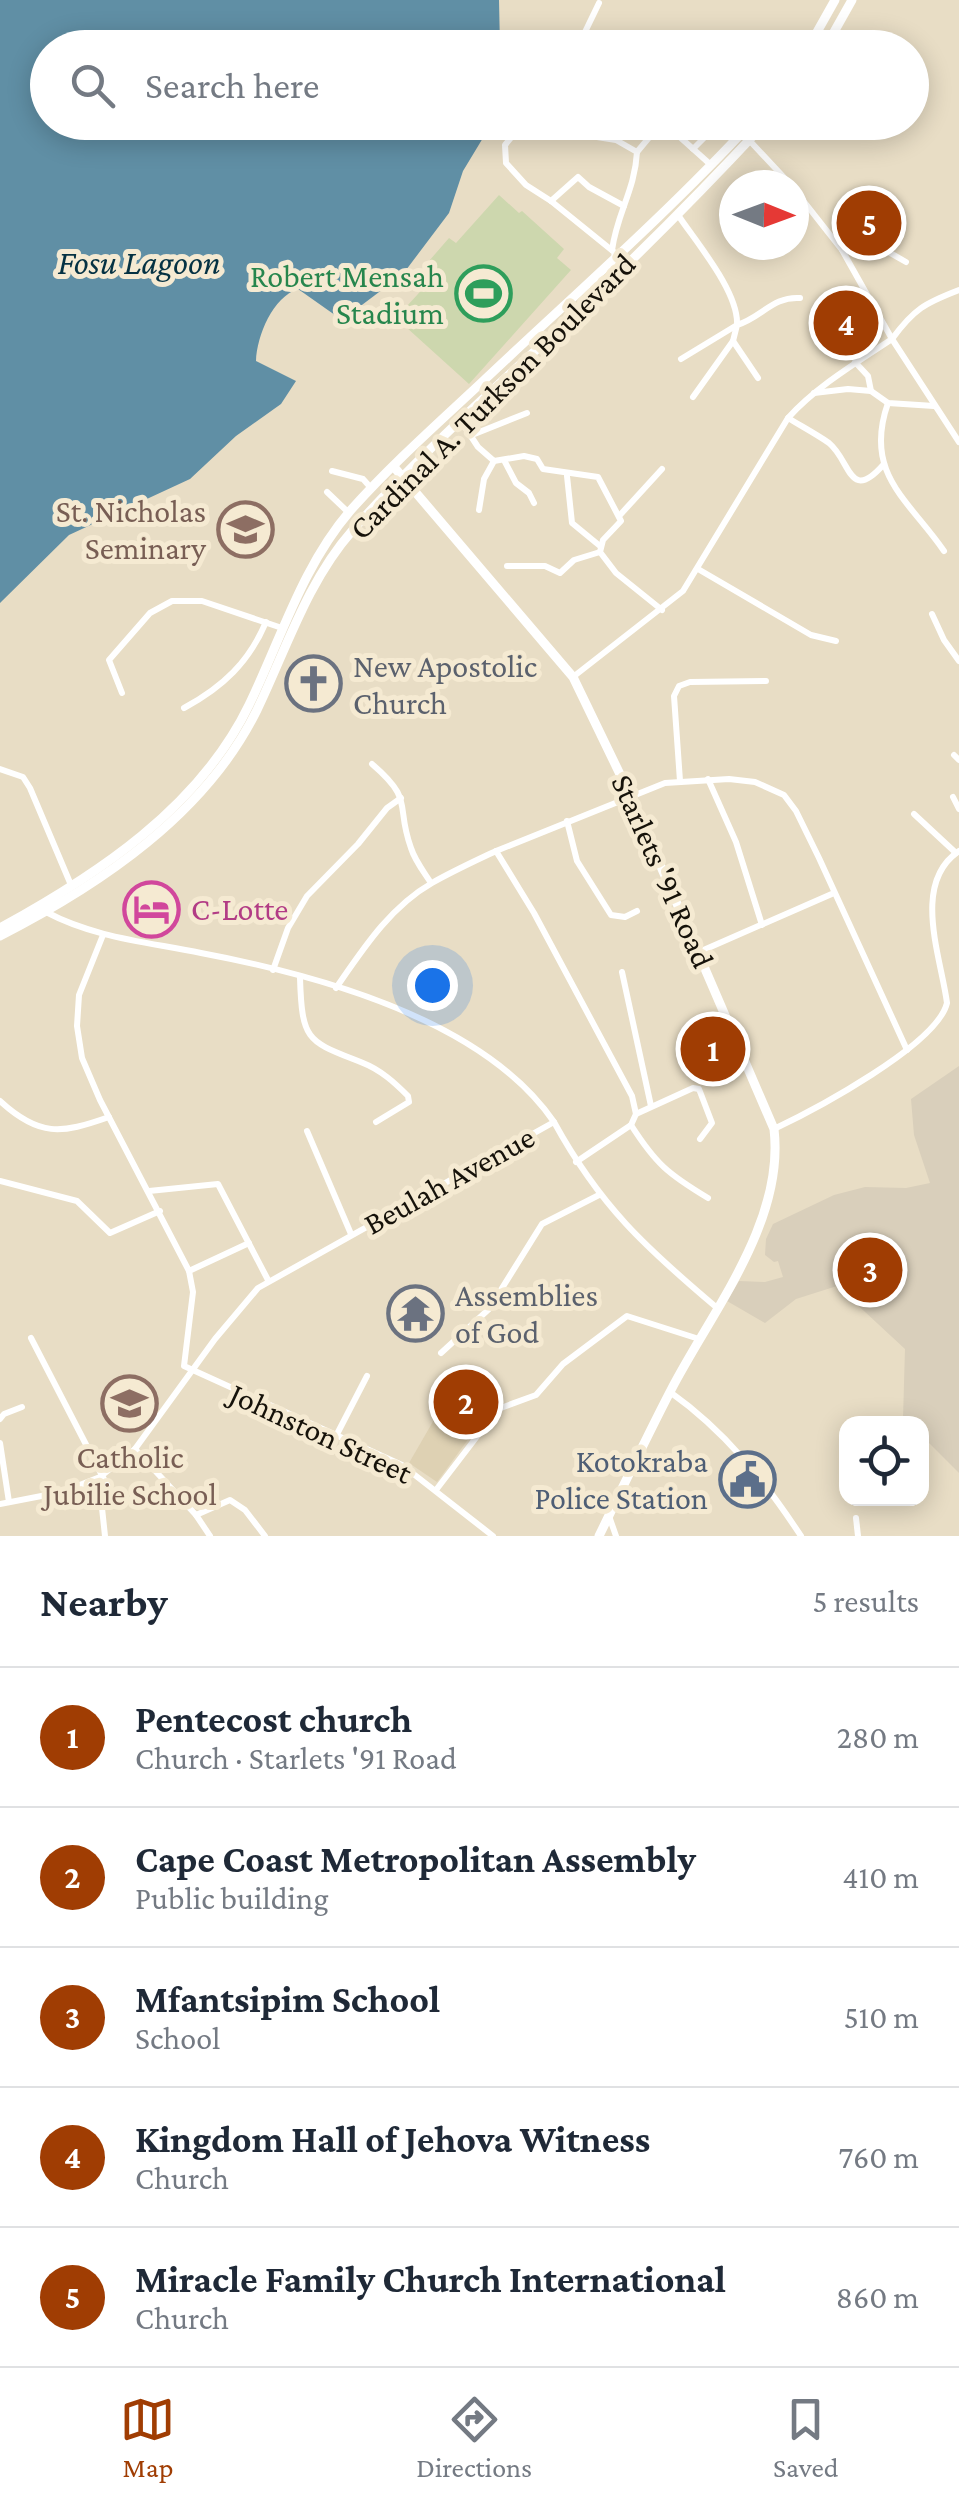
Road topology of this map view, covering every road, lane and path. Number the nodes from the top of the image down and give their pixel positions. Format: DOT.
graph roads {
  1 [pos="834,0"];
  2 [pos="852,0"];
  3 [pos="600,4"];
  4 [pos="587,30"];
  5 [pos="818,30"];
  6 [pos="835,30"];
  7 [pos="509,140"];
  8 [pos="616,140"];
  9 [pos="647,140"];
  10 [pos="683,140"];
  11 [pos="702,140"];
  12 [pos="737,140"];
  13 [pos="749,140"];
  14 [pos="693,149"];
  15 [pos="637,152"];
  16 [pos="718,163"];
  17 [pos="776,170"];
  18 [pos="551,201"];
  19 [pos="624,206"];
  20 [pos="809,208"];
  21 [pos="677,214"];
  22 [pos="842,250"];
  23 [pos="614,254"];
  24 [pos="906,262"];
  25 [pos="598,274"];
  26 [pos="608,282"];
  27 [pos="959,290"];
  28 [pos="800,298"];
  29 [pos="738,325"];
  30 [pos="892,339"];
  31 [pos="733,340"];
  32 [pos="681,359"];
  33 [pos="855,362"];
  34 [pos="758,378"];
  35 [pos="871,391"];
  36 [pos="814,394"];
  37 [pos="466,397"];
  38 [pos="692,397"];
  39 [pos="888,403"];
  40 [pos="475,406"];
  41 [pos="935,406"];
  42 [pos="527,412"];
  43 [pos="788,418"];
  44 [pos="462,420"];
  45 [pos="472,435"];
  46 [pos="959,442"];
  47 [pos="504,460"];
  48 [pos="494,461"];
  49 [pos="418,464"];
  50 [pos="884,464"];
  51 [pos="394,467"];
  52 [pos="662,469"];
  53 [pos="332,471"];
  54 [pos="566,475"];
  55 [pos="405,477"];
  56 [pos="371,488"];
  57 [pos="327,492"];
  58 [pos="419,495"];
  59 [pos="534,503"];
  60 [pos="479,510"];
  61 [pos="349,513"];
  62 [pos="620,515"];
  63 [pos="600,549"];
  64 [pos="944,552"];
  65 [pos="507,566"];
  66 [pos="698,569"];
  67 [pos="662,610"];
  68 [pos="932,614"];
  69 [pos="266,622"];
  70 [pos="282,628"];
  71 [pos="836,641"];
  72 [pos="959,660"];
  73 [pos="573,677"];
  74 [pos="766,681"];
  75 [pos="122,692"];
  76 [pos="184,708"];
  77 [pos="372,764"];
  78 [pos="0,769"];
  79 [pos="708,780"];
  80 [pos="680,781"];
  81 [pos="631,797"];
  82 [pos="401,798"];
  83 [pos="953,798"];
  84 [pos="959,808"];
  85 [pos="914,814"];
  86 [pos="567,822"];
  87 [pos="496,851"];
  88 [pos="957,852"];
  89 [pos="432,883"];
  90 [pos="70,885"];
  91 [pos="834,893"];
  92 [pos="42,909"];
  93 [pos="637,911"];
  94 [pos="762,925"];
  95 [pos="0,928"];
  96 [pos="103,935"];
  97 [pos="0,936"];
  98 [pos="699,952"];
  99 [pos="273,970"];
  100 [pos="622,972"];
  101 [pos="300,978"];
  102 [pos="336,988"];
  103 [pos="907,1050"];
  104 [pos="0,1100"];
  105 [pos="651,1106"];
  106 [pos="636,1114"];
  107 [pos="109,1117"];
  108 [pos="376,1122"];
  109 [pos="554,1122"];
  110 [pos="630,1125"];
  111 [pos="774,1129"];
  112 [pos="307,1131"];
  113 [pos="700,1139"];
  114 [pos="576,1162"];
  115 [pos="0,1181"];
  116 [pos="150,1191"];
  117 [pos="599,1195"];
  118 [pos="708,1198"];
  119 [pos="160,1211"];
  120 [pos="351,1234"];
  121 [pos="249,1243"];
  122 [pos="189,1271"];
  123 [pos="268,1280"];
  124 [pos="716,1308"];
  125 [pos="31,1338"];
  126 [pos="698,1340"];
  127 [pos="442,1353"];
  128 [pos="192,1373"];
  129 [pos="367,1376"];
  130 [pos="670,1392"];
  131 [pos="22,1407"];
  132 [pos="0,1419"];
  133 [pos="336,1436"];
  134 [pos="0,1443"];
  135 [pos="135,1448"];
  136 [pos="100,1477"];
  137 [pos="436,1490"];
  138 [pos="9,1502"];
  139 [pos="0,1504"];
  140 [pos="196,1515"];
  141 [pos="609,1516"];
  142 [pos="856,1518"];
  143 [pos="105,1536"];
  144 [pos="210,1536"];
  145 [pos="265,1536"];
  146 [pos="493,1536"];
  147 [pos="599,1536"];
  148 [pos="616,1536"];
  149 [pos="801,1536"];
  150 [pos="858,1536"];
  1 -- 5 [label="street"];
  2 -- 6 [label="street"];
  3 -- 4 [label="street"];
  7 -- 18 [label="street"];
  8 -- 15 [label="street"];
  9 -- 15 [label="street"];
  10 -- 14 [label="street"];
  11 -- 14 [label="street"];
  12 -- 16 [label="street, Cardinal A. Turkson Boulevard"];
  13 -- 16 [label="street, Cardinal A. Turkson Boulevard"];
  13 -- 17 [label="street"];
  14 -- 16 [label="street"];
  15 -- 19 [label="street"];
  16 -- 21 [label="street, Cardinal A. Turkson Boulevard"];
  16 -- 23 [label="street, Cardinal A. Turkson Boulevard"];
  18 -- 19 [label="street"];
  18 -- 23 [label="street"];
  19 -- 23 [label="street"];
  20 -- 22 [label="street"];
  21 -- 26 [label="street, Cardinal A. Turkson Boulevard"];
  21 -- 29 [label="street"];
  22 -- 24 [label="street"];
  22 -- 30 [label="street"];
  23 -- 25 [label="street, Cardinal A. Turkson Boulevard"];
  25 -- 26 [label="street"];
  25 -- 37 [label="street, Cardinal A. Turkson Boulevard"];
  26 -- 40 [label="street, Cardinal A. Turkson Boulevard"];
  27 -- 30 [label="street"];
  28 -- 29 [label="street"];
  29 -- 31 [label="street"];
  29 -- 32 [label="street"];
  30 -- 33 [label="street"];
  30 -- 41 [label="street"];
  31 -- 34 [label="street"];
  31 -- 38 [label="street"];
  33 -- 35 [label="street"];
  33 -- 36 [label="street"];
  35 -- 36 [label="street"];
  35 -- 39 [label="street"];
  36 -- 43 [label="street"];
  37 -- 40 [label="street"];
  37 -- 51 [label="street, Cardinal A. Turkson Boulevard"];
  39 -- 41 [label="street"];
  39 -- 50 [label="street"];
  40 -- 44 [label="street, Cardinal A. Turkson Boulevard"];
  41 -- 46 [label="street"];
  42 -- 45 [label="street"];
  43 -- 50 [label="street"];
  43 -- 66 [label="street"];
  44 -- 45 [label="street"];
  44 -- 49 [label="street, Cardinal A. Turkson Boulevard"];
  45 -- 48 [label="street"];
  47 -- 48 [label="street"];
  47 -- 54 [label="street"];
  47 -- 59 [label="street"];
  48 -- 60 [label="street"];
  49 -- 55 [label="street, Cardinal A. Turkson Boulevard"];
  49 -- 58 [label="street"];
  50 -- 64 [label="street"];
  51 -- 55 [label="street, Starlets '91 Road"];
  51 -- 56 [label="street, Cardinal A. Turkson Boulevard"];
  52 -- 62 [label="street"];
  53 -- 56 [label="street"];
  54 -- 62 [label="street"];
  54 -- 63 [label="street"];
  55 -- 58 [label="street, Starlets '91 Road"];
  55 -- 92 [label="street, Cardinal A. Turkson Boulevard"];
  56 -- 61 [label="street, Cardinal A. Turkson Boulevard"];
  57 -- 61 [label="street"];
  58 -- 73 [label="street, Starlets '91 Road"];
  61 -- 70 [label="street, Cardinal A. Turkson Boulevard"];
  62 -- 63 [label="street"];
  63 -- 65 [label="street"];
  63 -- 67 [label="street"];
  66 -- 67 [label="street"];
  66 -- 71 [label="street"];
  67 -- 73 [label="street"];
  68 -- 72 [label="street"];
  69 -- 70 [label="street"];
  69 -- 75 [label="street"];
  69 -- 76 [label="street"];
  70 -- 90 [label="street, Cardinal A. Turkson Boulevard"];
  73 -- 81 [label="street, Starlets '91 Road"];
  74 -- 80 [label="street"];
  77 -- 82 [label="street"];
  78 -- 90 [label="street"];
  79 -- 80 [label="street"];
  79 -- 91 [label="street"];
  79 -- 94 [label="street"];
  80 -- 81 [label="street"];
  81 -- 86 [label="street"];
  81 -- 98 [label="street, Starlets '91 Road"];
  82 -- 89 [label="street"];
  82 -- 99 [label="street"];
  83 -- 84 [label="street"];
  85 -- 88 [label="street"];
  86 -- 87 [label="street"];
  86 -- 93 [label="street"];
  87 -- 89 [label="street"];
  87 -- 106 [label="street"];
  88 -- 103 [label="street"];
  89 -- 102 [label="street"];
  90 -- 92 [label="street, Cardinal A. Turkson Boulevard"];
  91 -- 94 [label="street"];
  91 -- 103 [label="street"];
  92 -- 95 [label="street, Cardinal A. Turkson Boulevard"];
  92 -- 96 [label="street, Beulah Avenue"];
  92 -- 97 [label="street, Cardinal A. Turkson Boulevard"];
  94 -- 98 [label="street"];
  96 -- 99 [label="street, Beulah Avenue"];
  96 -- 107 [label="street"];
  98 -- 111 [label="street, Starlets '91 Road"];
  99 -- 101 [label="street, Beulah Avenue"];
  100 -- 105 [label="street"];
  101 -- 102 [label="street, Beulah Avenue"];
  101 -- 108 [label="street"];
  102 -- 109 [label="street, Beulah Avenue"];
  103 -- 111 [label="street"];
  104 -- 107 [label="street"];
  105 -- 106 [label="street"];
  105 -- 113 [label="street"];
  106 -- 110 [label="street"];
  107 -- 116 [label="street"];
  109 -- 114 [label="street"];
  109 -- 120 [label="street, Beulah Avenue"];
  110 -- 114 [label="street"];
  110 -- 118 [label="street"];
  111 -- 124 [label="street, Starlets '91 Road"];
  112 -- 120 [label="street"];
  114 -- 117 [label="street"];
  115 -- 119 [label="street"];
  116 -- 119 [label="street"];
  116 -- 121 [label="street"];
  117 -- 124 [label="street"];
  117 -- 127 [label="street"];
  119 -- 122 [label="street"];
  120 -- 123 [label="street, Beulah Avenue"];
  121 -- 122 [label="street"];
  121 -- 123 [label="street"];
  122 -- 128 [label="street"];
  123 -- 128 [label="street, Beulah Avenue"];
  124 -- 126 [label="street, Starlets '91 Road"];
  125 -- 136 [label="street"];
  126 -- 130 [label="street, Starlets '91 Road"];
  126 -- 137 [label="street"];
  128 -- 133 [label="street, Johnston Street"];
  128 -- 135 [label="street, Beulah Avenue"];
  129 -- 133 [label="street"];
  130 -- 141 [label="street, Starlets '91 Road"];
  130 -- 149 [label="street"];
  131 -- 132 [label="street"];
  133 -- 137 [label="street, Johnston Street"];
  134 -- 138 [label="street"];
  135 -- 136 [label="street, Beulah Avenue"];
  135 -- 140 [label="street"];
  136 -- 138 [label="street, Beulah Avenue"];
  136 -- 143 [label="street"];
  137 -- 146 [label="street, Johnston Street"];
  138 -- 139 [label="street, Beulah Avenue"];
  140 -- 144 [label="street"];
  140 -- 145 [label="street"];
  141 -- 147 [label="street, Starlets '91 Road"];
  141 -- 148 [label="street"];
  142 -- 150 [label="street"];
}
